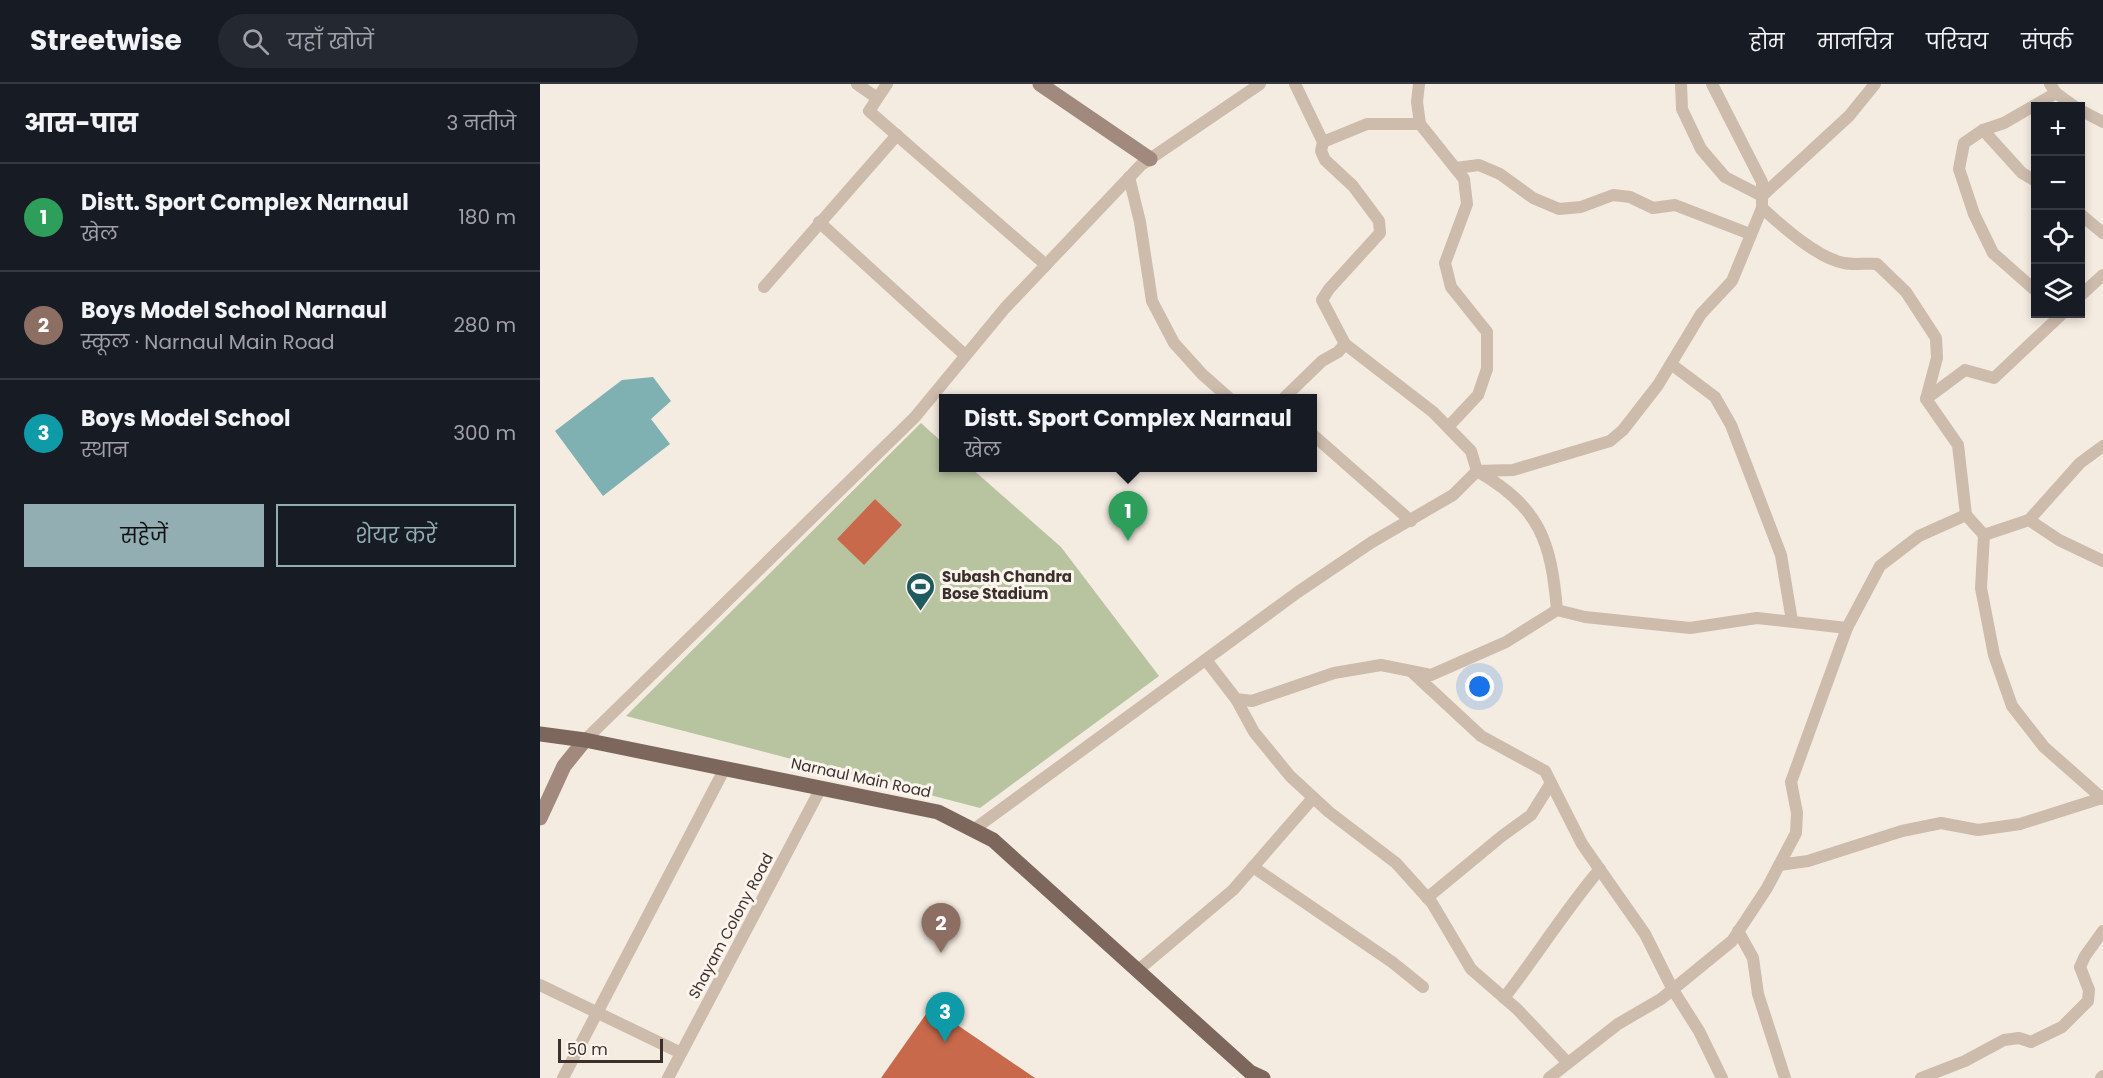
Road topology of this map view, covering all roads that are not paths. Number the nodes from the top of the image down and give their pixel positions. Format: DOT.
graph roads {
  1 [pos="857,84"];
  2 [pos="886,84"];
  3 [pos="1040,84"];
  4 [pos="1260,84"];
  5 [pos="1295,84"];
  6 [pos="1419,84"];
  7 [pos="1682,84"];
  8 [pos="1712,84"];
  9 [pos="1875,84"];
  10 [pos="2053,88"];
  11 [pos="877,99"];
  12 [pos="2069,102"];
  13 [pos="2085,113"];
  14 [pos="2103,122"];
  15 [pos="1420,124"];
  16 [pos="1983,130"];
  17 [pos="897,135"];
  18 [pos="1323,142"];
  19 [pos="1150,159"];
  20 [pos="1456,168"];
  21 [pos="1129,177"];
  22 [pos="2031,178"];
  23 [pos="1762,202"];
  24 [pos="2085,218"];
  25 [pos="819,222"];
  26 [pos="2103,233"];
  27 [pos="1750,234"];
  28 [pos="1046,265"];
  29 [pos="2103,275"];
  30 [pos="2031,287"];
  31 [pos="764,288"];
  32 [pos="2085,292"];
  33 [pos="2056,318"];
  34 [pos="1345,344"];
  35 [pos="965,355"];
  36 [pos="1671,364"];
  37 [pos="1224,394"];
  38 [pos="1289,394"];
  39 [pos="1926,399"];
  40 [pos="1448,427"];
  41 [pos="1317,438"];
  42 [pos="2103,446"];
  43 [pos="1477,471"];
  44 [pos="1966,515"];
  45 [pos="2029,520"];
  46 [pos="1411,521"];
  47 [pos="1984,535"];
  48 [pos="2103,561"];
  49 [pos="1557,610"];
  50 [pos="1792,621"];
  51 [pos="1847,628"];
  52 [pos="1206,660"];
  53 [pos="1412,672"];
  54 [pos="1236,699"];
  55 [pos="540,734"];
  56 [pos="585,740"];
  57 [pos="725,768"];
  58 [pos="1551,783"];
  59 [pos="820,788"];
  60 [pos="1313,798"];
  61 [pos="2102,798"];
  62 [pos="540,818"];
  63 [pos="973,830"];
  64 [pos="1779,865"];
  65 [pos="1253,867"];
  66 [pos="1599,869"];
  67 [pos="1427,898"];
  68 [pos="1738,931"];
  69 [pos="2103,931"];
  70 [pos="1137,971"];
  71 [pos="540,985"];
  72 [pos="1422,987"];
  73 [pos="1673,990"];
  74 [pos="1504,998"];
  75 [pos="597,1013"];
  76 [pos="681,1053"];
  77 [pos="1568,1063"];
  78 [pos="563,1078"];
  79 [pos="668,1078"];
  80 [pos="1263,1078"];
  81 [pos="1549,1078"];
  82 [pos="1722,1078"];
  83 [pos="1785,1078"];
  84 [pos="1921,1078"];
  1 -- 11 [label="street"];
  2 -- 11 [label="street"];
  3 -- 19 [label="street"];
  4 -- 19 [label="street"];
  5 -- 18 [label="street"];
  6 -- 15 [label="street"];
  7 -- 23 [label="street"];
  8 -- 23 [label="street"];
  9 -- 23 [label="street"];
  10 -- 12 [label="street"];
  10 -- 16 [label="street"];
  11 -- 17 [label="street"];
  13 -- 14 [label="street"];
  15 -- 18 [label="street"];
  15 -- 20 [label="street"];
  16 -- 22 [label="street"];
  16 -- 30 [label="street"];
  17 -- 25 [label="street"];
  17 -- 28 [label="street"];
  18 -- 34 [label="street"];
  19 -- 21 [label="street"];
  20 -- 27 [label="street"];
  20 -- 40 [label="street"];
  21 -- 28 [label="street"];
  21 -- 37 [label="street"];
  23 -- 27 [label="street"];
  23 -- 39 [label="street"];
  24 -- 26 [label="street"];
  25 -- 31 [label="street"];
  25 -- 35 [label="street"];
  27 -- 36 [label="street"];
  28 -- 35 [label="street"];
  29 -- 32 [label="street"];
  33 -- 39 [label="street"];
  34 -- 38 [label="street"];
  34 -- 40 [label="street"];
  35 -- 56 [label="street"];
  36 -- 43 [label="street"];
  36 -- 50 [label="street"];
  39 -- 44 [label="street"];
  40 -- 43 [label="street"];
  41 -- 46 [label="street"];
  42 -- 45 [label="street"];
  43 -- 46 [label="street"];
  43 -- 49 [label="street"];
  44 -- 47 [label="street"];
  44 -- 51 [label="street"];
  45 -- 47 [label="street"];
  45 -- 48 [label="street"];
  46 -- 52 [label="street"];
  47 -- 61 [label="street"];
  49 -- 50 [label="street"];
  49 -- 53 [label="street"];
  50 -- 51 [label="street"];
  51 -- 64 [label="street"];
  52 -- 54 [label="street"];
  52 -- 63 [label="street"];
  53 -- 54 [label="street"];
  53 -- 58 [label="street"];
  54 -- 60 [label="street"];
  55 -- 56 [label="main road, Narnaul Main Road"];
  56 -- 57 [label="main road, Narnaul Main Road"];
  56 -- 62 [label="street"];
  57 -- 59 [label="main road, Narnaul Main Road"];
  57 -- 75 [label="street"];
  58 -- 66 [label="street"];
  58 -- 67 [label="street"];
  59 -- 63 [label="main road, Narnaul Main Road"];
  59 -- 76 [label="street, Shayam Colony Road"];
  60 -- 65 [label="street"];
  60 -- 67 [label="street"];
  61 -- 64 [label="street"];
  63 -- 70 [label="main road, Narnaul Main Road"];
  64 -- 68 [label="street"];
  65 -- 70 [label="street"];
  65 -- 72 [label="street"];
  66 -- 73 [label="street"];
  66 -- 74 [label="street"];
  67 -- 74 [label="street"];
  68 -- 73 [label="street"];
  68 -- 83 [label="street"];
  69 -- 84 [label="street"];
  70 -- 80 [label="main road, Narnaul Main Road"];
  71 -- 75 [label="street"];
  73 -- 77 [label="street"];
  73 -- 82 [label="street"];
  74 -- 77 [label="street"];
  75 -- 76 [label="street"];
  75 -- 78 [label="street"];
  76 -- 79 [label="street, Shayam Colony Road"];
  77 -- 81 [label="street"];
}
